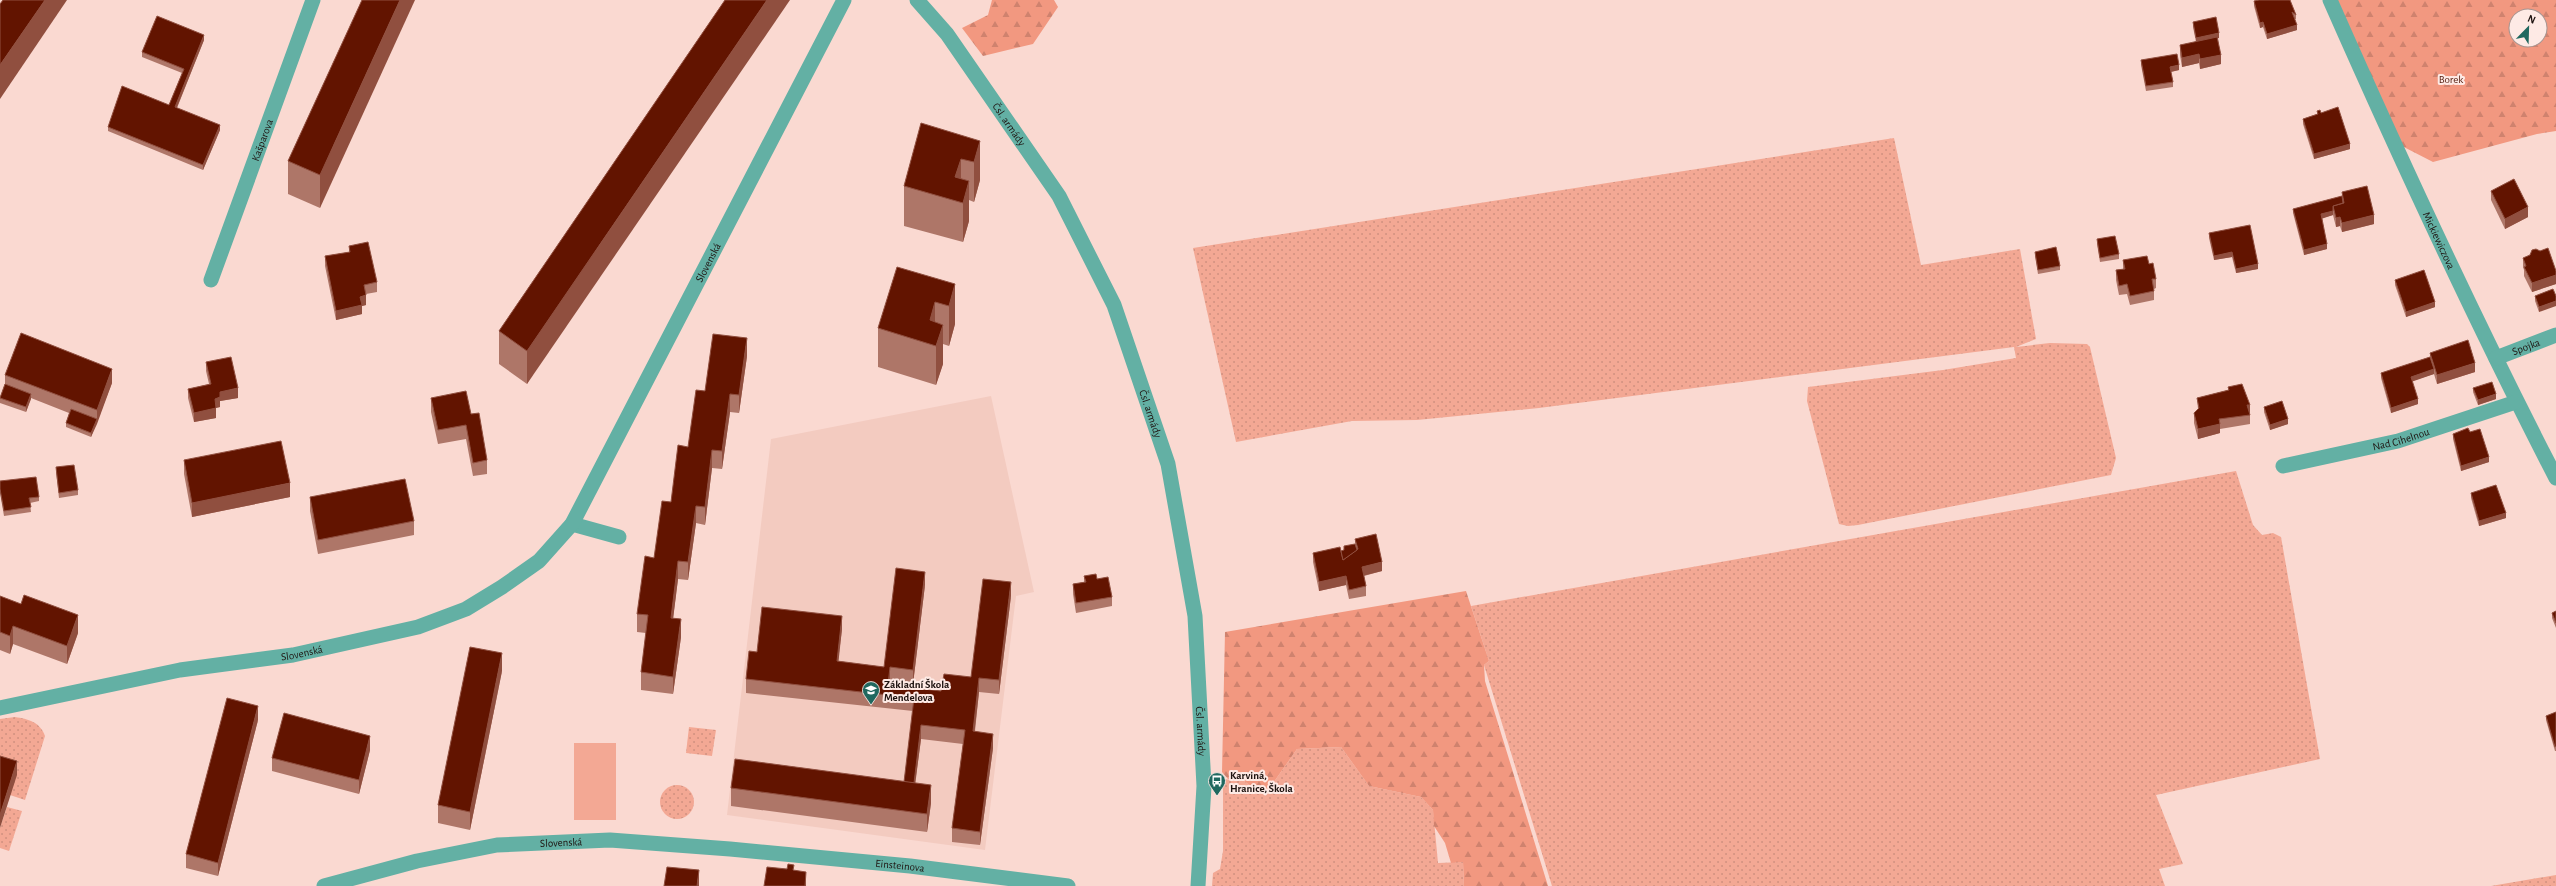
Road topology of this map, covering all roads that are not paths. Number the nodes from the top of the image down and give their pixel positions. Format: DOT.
graph roads {
  1 [pos="313,0"];
  2 [pos="844,0"];
  3 [pos="917,0"];
  4 [pos="2330,0"];
  5 [pos="211,280"];
  6 [pos="2556,335"];
  7 [pos="2496,358"];
  8 [pos="2516,402"];
  9 [pos="2283,466"];
  10 [pos="2556,478"];
  11 [pos="572,524"];
  12 [pos="619,537"];
  13 [pos="0,708"];
  14 [pos="730,849"];
  15 [pos="324,886"];
  16 [pos="1068,886"];
  17 [pos="1198,886"];
  1 -- 5 [label="street, Kašparova"];
  2 -- 11 [label="street, Slovenská"];
  3 -- 17 [label="street, Čsl. armády"];
  4 -- 7 [label="street, Mickiewiczova"];
  6 -- 7 [label="street, Spojka"];
  7 -- 8 [label="street, Mickiewiczova"];
  8 -- 9 [label="street, Nad Cihelnou"];
  8 -- 10 [label="street, Mickiewiczova"];
  11 -- 12 [label="street"];
  11 -- 13 [label="street, Slovenská"];
  14 -- 15 [label="street, Slovenská"];
  14 -- 16 [label="street, Einsteinova"];
}
